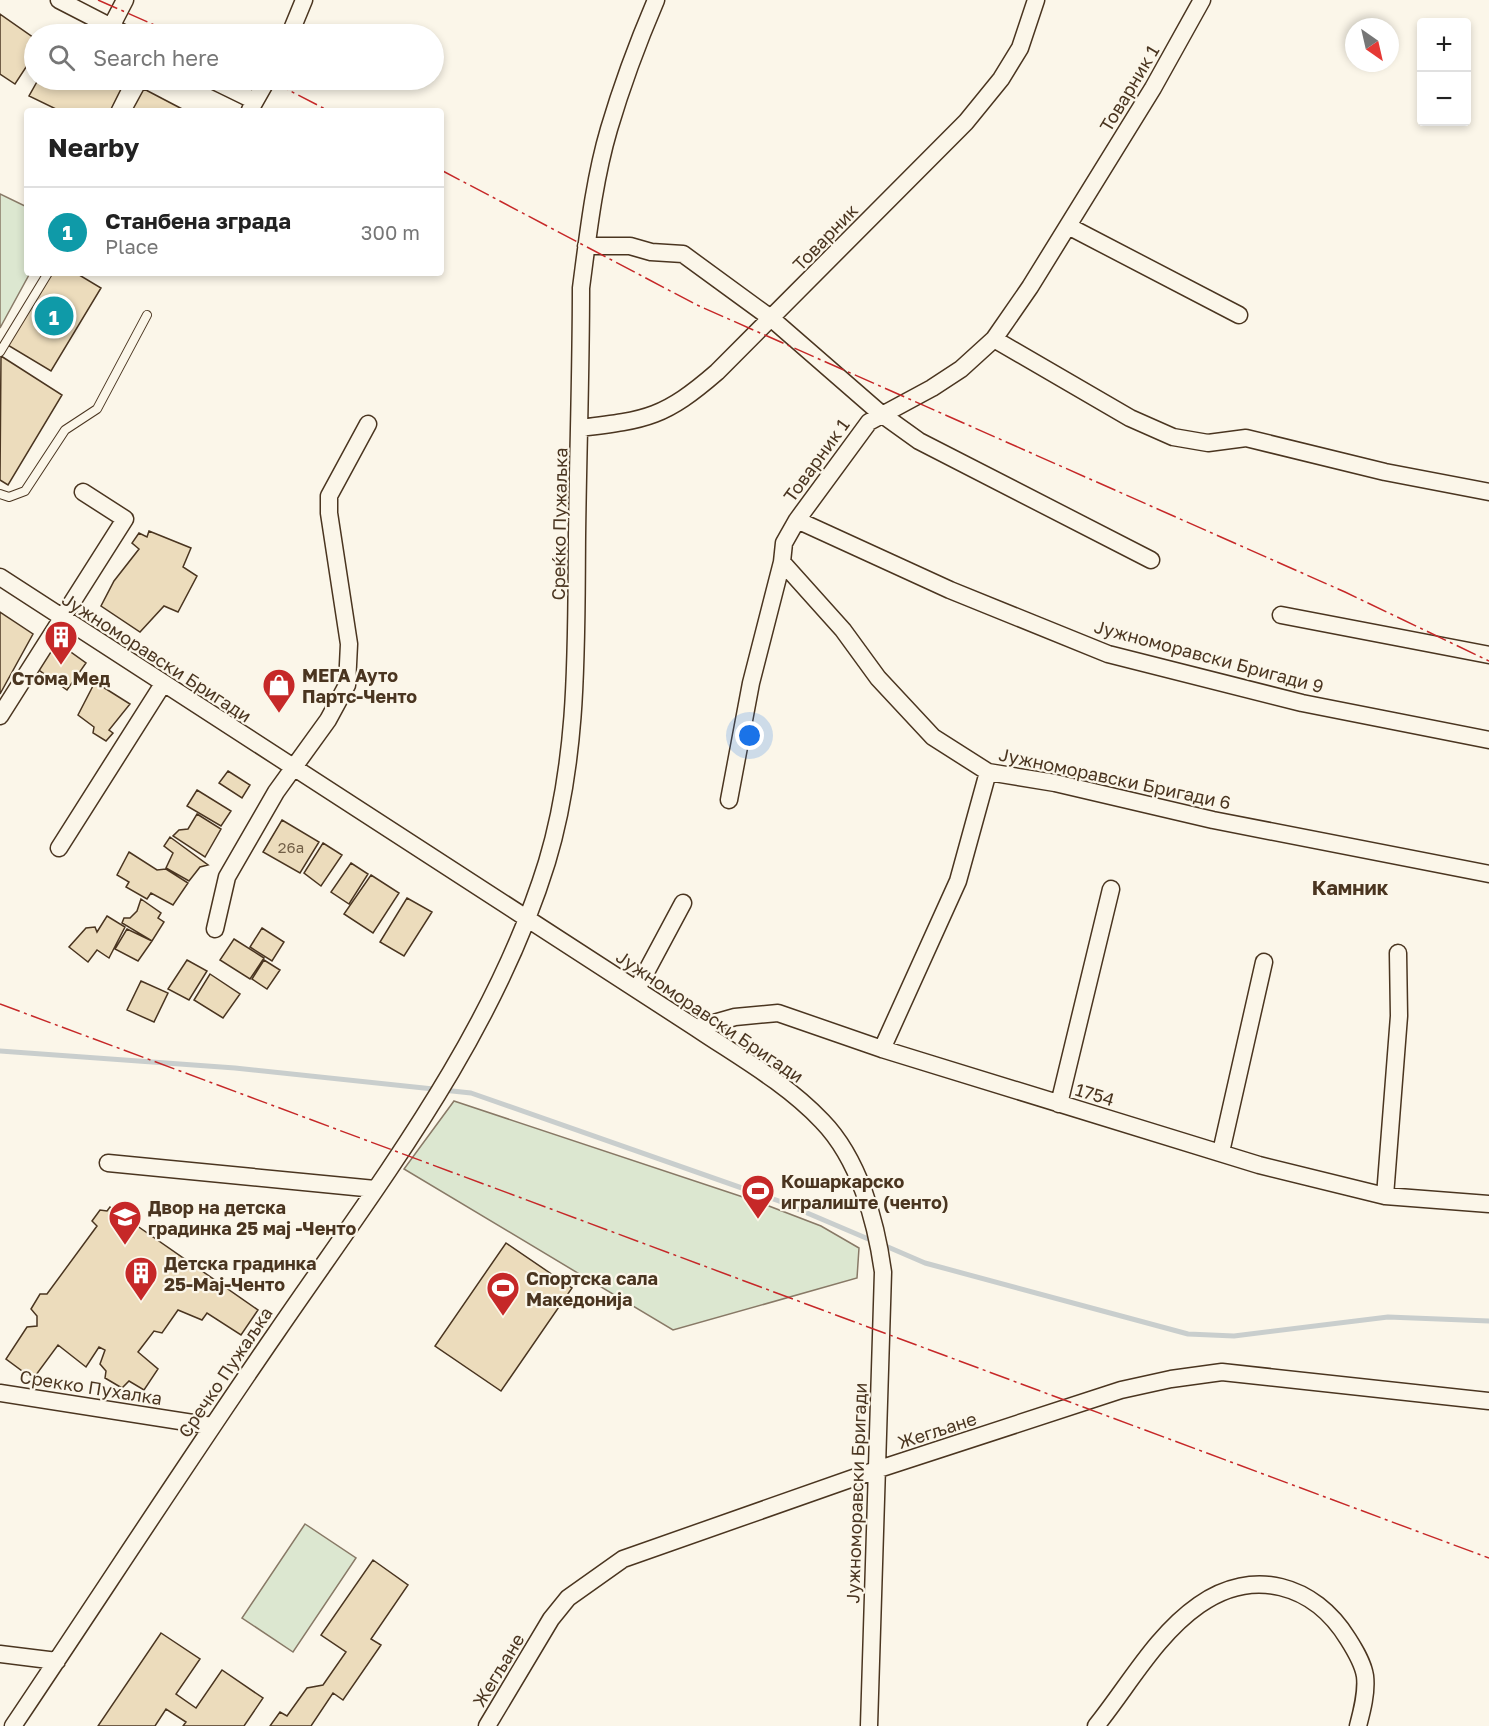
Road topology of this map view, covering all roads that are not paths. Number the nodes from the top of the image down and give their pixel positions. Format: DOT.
graph roads {
  1 [pos="59,0"];
  2 [pos="125,0"];
  3 [pos="304,0"];
  4 [pos="656,0"];
  5 [pos="1036,0"];
  6 [pos="1202,0"];
  7 [pos="105,24"];
  8 [pos="120,24"];
  9 [pos="294,24"];
  10 [pos="227,90"];
  11 [pos="261,90"];
  12 [pos="252,106"];
  13 [pos="1068,226"];
  14 [pos="586,246"];
  15 [pos="46,276"];
  16 [pos="147,315"];
  17 [pos="1239,315"];
  18 [pos="772,318"];
  19 [pos="994,339"];
  20 [pos="0,352"];
  21 [pos="880,413"];
  22 [pos="368,424"];
  23 [pos="580,428"];
  24 [pos="83,492"];
  25 [pos="1489,492"];
  26 [pos="0,494"];
  27 [pos="797,520"];
  28 [pos="1151,560"];
  29 [pos="782,562"];
  30 [pos="0,577"];
  31 [pos="1281,615"];
  32 [pos="62,618"];
  33 [pos="1489,655"];
  34 [pos="163,684"];
  35 [pos="0,716"];
  36 [pos="1489,740"];
  37 [pos="293,768"];
  38 [pos="988,772"];
  39 [pos="729,800"];
  40 [pos="59,848"];
  41 [pos="1489,874"];
  42 [pos="1111,889"];
  43 [pos="683,903"];
  44 [pos="526,920"];
  45 [pos="215,929"];
  46 [pos="1398,953"];
  47 [pos="1263,963"];
  48 [pos="637,989"];
  49 [pos="696,1028"];
  50 [pos="470,1041"];
  51 [pos="882,1049"];
  52 [pos="1059,1104"];
  53 [pos="1221,1152"];
  54 [pos="108,1162"];
  55 [pos="375,1189"];
  56 [pos="1385,1196"];
  57 [pos="1489,1204"];
  58 [pos="0,1393"];
  59 [pos="1489,1401"];
  60 [pos="212,1426"];
  61 [pos="876,1470"];
  62 [pos="0,1654"];
  63 [pos="57,1661"];
  64 [pos="13,1726"];
  65 [pos="488,1726"];
  66 [pos="869,1726"];
  67 [pos="1096,1726"];
  68 [pos="1358,1726"];
  1 -- 7 [label="street"];
  2 -- 8 [label="street"];
  3 -- 9 [label="street"];
  4 -- 14 [label="street, Среќко Пужаљка"];
  5 -- 18 [label="street, Товарник"];
  6 -- 13 [label="street, Товарник 1"];
  10 -- 12 [label="street"];
  11 -- 12 [label="street"];
  13 -- 17 [label="street"];
  13 -- 19 [label="street, Товарник 1"];
  14 -- 18 [label="street"];
  14 -- 23 [label="street, Среќко Пужаљка"];
  15 -- 20 [label="lane"];
  16 -- 26 [label="lane"];
  18 -- 21 [label="street"];
  18 -- 23 [label="street, Товарник"];
  19 -- 21 [label="street, Товарник 1"];
  19 -- 25 [label="street"];
  21 -- 27 [label="street, Товарник 1"];
  21 -- 28 [label="street"];
  22 -- 37 [label="street"];
  23 -- 44 [label="street, Среќко Пужаљка"];
  24 -- 32 [label="street"];
  27 -- 29 [label="street, Товарник 1"];
  27 -- 36 [label="street, Јужноморавски Бригади 9"];
  29 -- 38 [label="street, Јужноморавски Бригади 6"];
  29 -- 39 [label="street, Товарник 1"];
  30 -- 32 [label="street, Јужноморавски Бригади"];
  31 -- 33 [label="street"];
  32 -- 34 [label="street, Јужноморавски Бригади"];
  32 -- 35 [label="street"];
  34 -- 37 [label="street, Јужноморавски Бригади"];
  34 -- 40 [label="street"];
  37 -- 44 [label="street, Јужноморавски Бригади"];
  37 -- 45 [label="street"];
  38 -- 41 [label="street, Јужноморавски Бригади 6"];
  38 -- 51 [label="street"];
  42 -- 52 [label="street"];
  43 -- 48 [label="street"];
  44 -- 48 [label="street, Јужноморавски Бригади"];
  44 -- 50 [label="street, Среќко Пужаљка"];
  46 -- 56 [label="street"];
  47 -- 53 [label="street"];
  48 -- 49 [label="street, Јужноморавски Бригади"];
  49 -- 51 [label="street, 1754"];
  49 -- 61 [label="street, Јужноморавски Бригади"];
  50 -- 55 [label="street, Сречко Пужаљка"];
  51 -- 52 [label="street, 1754"];
  52 -- 53 [label="street, 1754"];
  53 -- 56 [label="street, 1754"];
  54 -- 55 [label="street"];
  55 -- 60 [label="street, Сречко Пужаљка"];
  56 -- 57 [label="street, 1754"];
  58 -- 60 [label="street, Срекко Пухалка"];
  59 -- 61 [label="street, Жегљане"];
  60 -- 63 [label="street, Сречко Пужаљка"];
  61 -- 65 [label="street, Жегљане"];
  61 -- 66 [label="street, Јужноморавски Бригади"];
  62 -- 63 [label="street"];
  63 -- 64 [label="street, Сречко Пужаљка"];
  67 -- 68 [label="street"];
}
